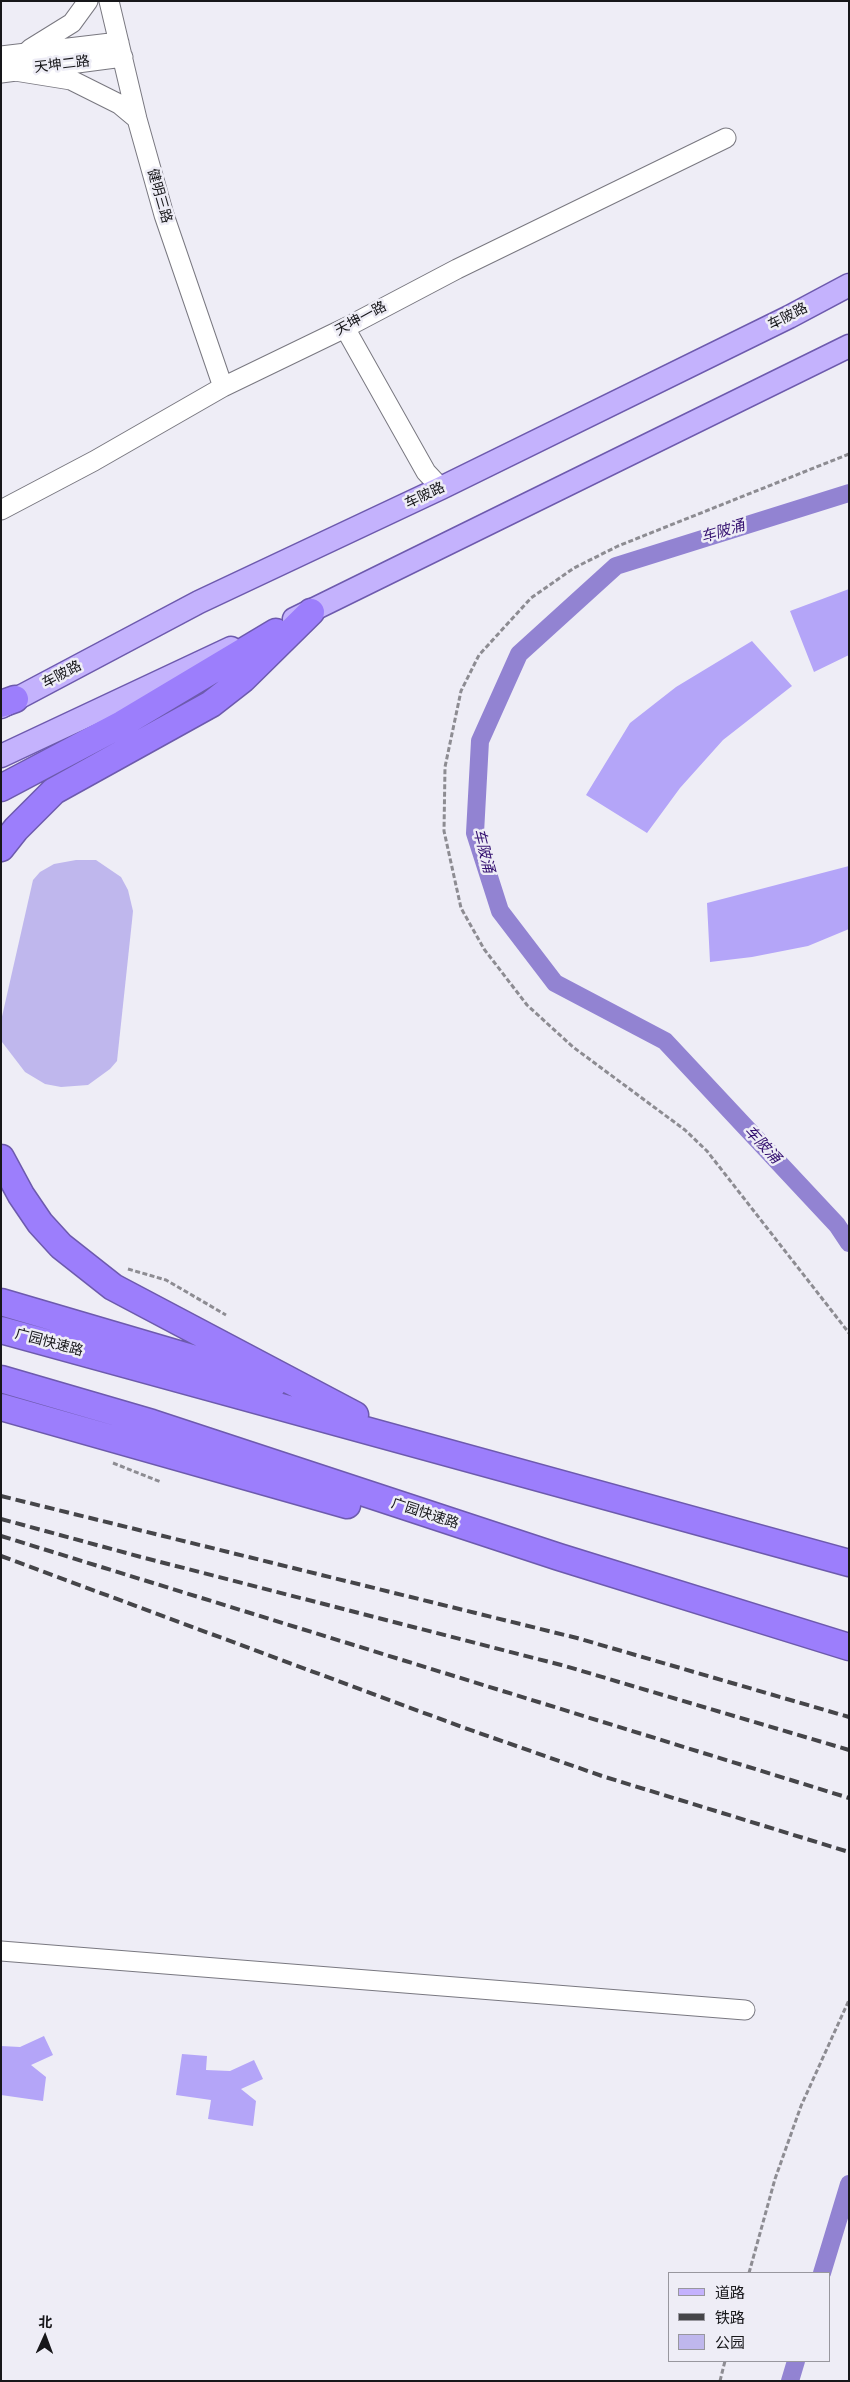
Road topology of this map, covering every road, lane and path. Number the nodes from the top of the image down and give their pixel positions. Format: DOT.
graph roads {
  1 [pos="88,1"];
  2 [pos="109,1"];
  3 [pos="121,50"];
  4 [pos="1,56"];
  5 [pos="13,66"];
  6 [pos="138,120"];
  7 [pos="726,138"];
  8 [pos="849,285"];
  9 [pos="345,328"];
  10 [pos="849,346"];
  11 [pos="223,387"];
  12 [pos="849,454"];
  13 [pos="441,488"];
  14 [pos="1,510"];
  15 [pos="311,612"];
  16 [pos="6,704"];
  17 [pos="1,756"];
  18 [pos="1,788"];
  19 [pos="1,848"];
  20 [pos="1,1158"];
  21 [pos="123,1268"];
  22 [pos="1,1302"];
  23 [pos="226,1315"];
  24 [pos="1,1330"];
  25 [pos="849,1333"];
  26 [pos="1,1379"];
  27 [pos="1,1407"];
  28 [pos="396,1437"];
  29 [pos="109,1461"];
  30 [pos="161,1482"];
  31 [pos="559,1557"];
  32 [pos="849,1563"];
  33 [pos="849,1647"];
  34 [pos="1,1952"];
  35 [pos="849,2000"];
  36 [pos="745,2010"];
  37 [pos="749,2272"];
  38 [pos="725,2362"];
  39 [pos="720,2381"];
  1 -- 5 [label="street"];
  2 -- 3 [label="street, 健明三路"];
  3 -- 5 [label="street, 天坤二路"];
  3 -- 6 [label="street, 健明三路"];
  4 -- 5 [label="street, 天坤二路"];
  5 -- 6 [label="street"];
  6 -- 11 [label="street, 健明三路"];
  7 -- 9 [label="street, 天坤一路"];
  8 -- 13 [label="main road, 车陂路"];
  9 -- 11 [label="street, 天坤一路"];
  9 -- 13 [label="street"];
  10 -- 15 [label="main road"];
  11 -- 14 [label="street, 天坤一路"];
  12 -- 25 [label="path"];
  13 -- 16 [label="main road, 车陂路"];
  15 -- 17 [label="main road"];
  15 -- 18 [label="highway"];
  15 -- 19 [label="highway"];
  20 -- 28 [label="highway"];
  21 -- 23 [label="path"];
  22 -- 28 [label="highway"];
  24 -- 28 [label="highway, 广园快速路"];
  26 -- 31 [label="highway, 广园快速路"];
  27 -- 31 [label="highway"];
  28 -- 32 [label="highway, 广园快速路"];
  29 -- 30 [label="path"];
  31 -- 33 [label="highway, 广园快速路"];
  34 -- 36 [label="street"];
  35 -- 37 [label="path"];
  38 -- 39 [label="path"];
}
